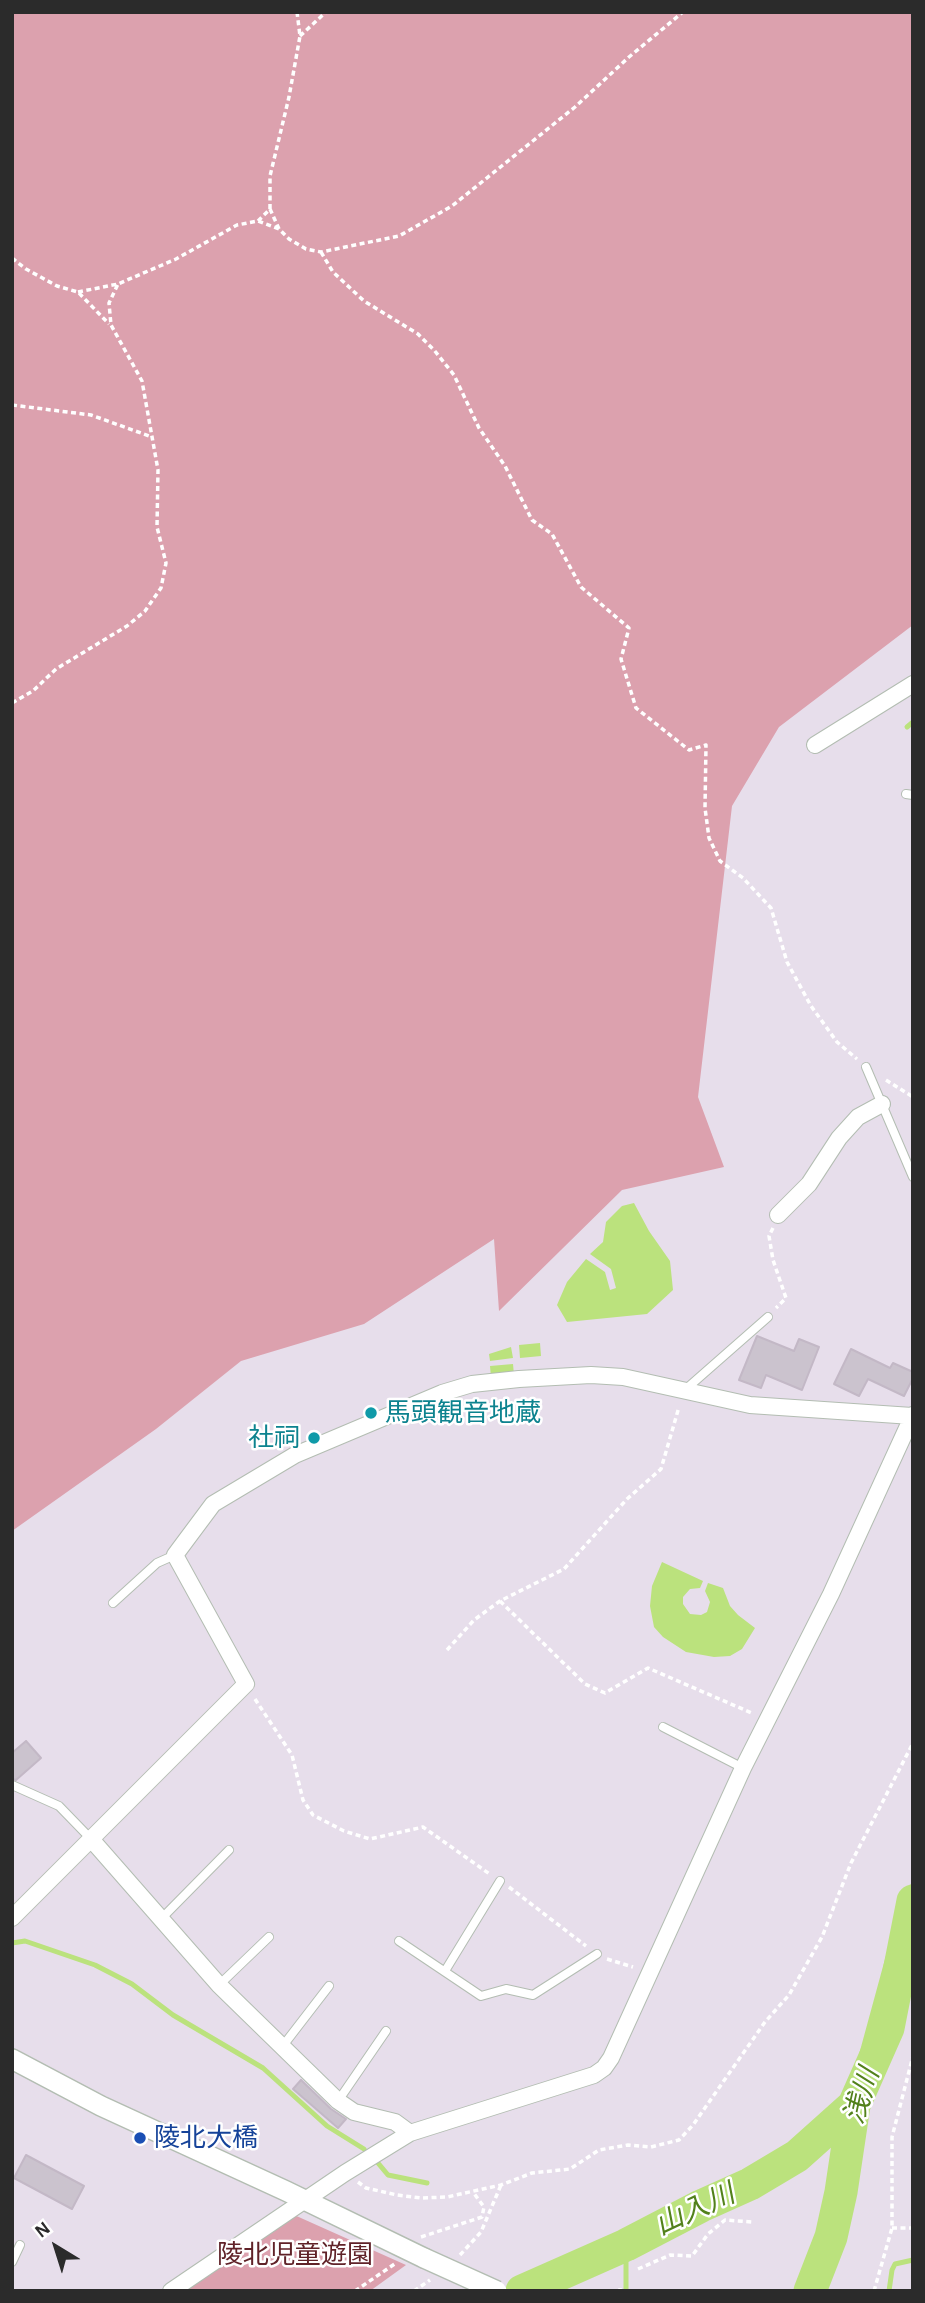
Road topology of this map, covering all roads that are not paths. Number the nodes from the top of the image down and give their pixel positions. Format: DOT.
graph roads {
  1 [pos="913,684"];
  2 [pos="815,745"];
  3 [pos="866,1067"];
  4 [pos="882,1104"];
  5 [pos="913,1177"];
  6 [pos="778,1215"];
  7 [pos="768,1317"];
  8 [pos="684,1391"];
  9 [pos="913,1416"];
  10 [pos="175,1555"];
  11 [pos="113,1603"];
  12 [pos="663,1727"];
  13 [pos="743,1768"];
  14 [pos="12,1785"];
  15 [pos="91,1839"];
  16 [pos="229,1850"];
  17 [pos="500,1881"];
  18 [pos="15,1909"];
  19 [pos="161,1919"];
  20 [pos="269,1937"];
  21 [pos="399,1941"];
  22 [pos="597,1954"];
  23 [pos="445,1971"];
  24 [pos="219,1985"];
  25 [pos="329,1986"];
  26 [pos="386,2031"];
  27 [pos="282,2047"];
  28 [pos="12,2059"];
  29 [pos="338,2101"];
  30 [pos="410,2133"];
  31 [pos="305,2200"];
  32 [pos="20,2245"];
  33 [pos="12,2262"];
  34 [pos="171,2291"];
  35 [pos="497,2291"];
  1 -- 2 [label="street"];
  3 -- 4 [label="lane"];
  4 -- 5 [label="lane"];
  4 -- 6 [label="street"];
  7 -- 8 [label="lane"];
  8 -- 9 [label="street"];
  8 -- 10 [label="street"];
  9 -- 13 [label="street"];
  10 -- 11 [label="lane"];
  10 -- 15 [label="street"];
  12 -- 13 [label="lane"];
  13 -- 30 [label="street"];
  14 -- 15 [label="lane"];
  15 -- 18 [label="street"];
  15 -- 19 [label="street"];
  16 -- 19 [label="lane"];
  17 -- 23 [label="lane"];
  19 -- 24 [label="street"];
  20 -- 24 [label="lane"];
  21 -- 23 [label="lane"];
  22 -- 23 [label="lane"];
  24 -- 27 [label="street"];
  25 -- 27 [label="lane"];
  26 -- 29 [label="lane"];
  27 -- 29 [label="street"];
  28 -- 31 [label="street"];
  29 -- 30 [label="street"];
  30 -- 31 [label="street"];
  31 -- 34 [label="street"];
  31 -- 35 [label="street, bridge"];
  32 -- 33 [label="lane"];
}
